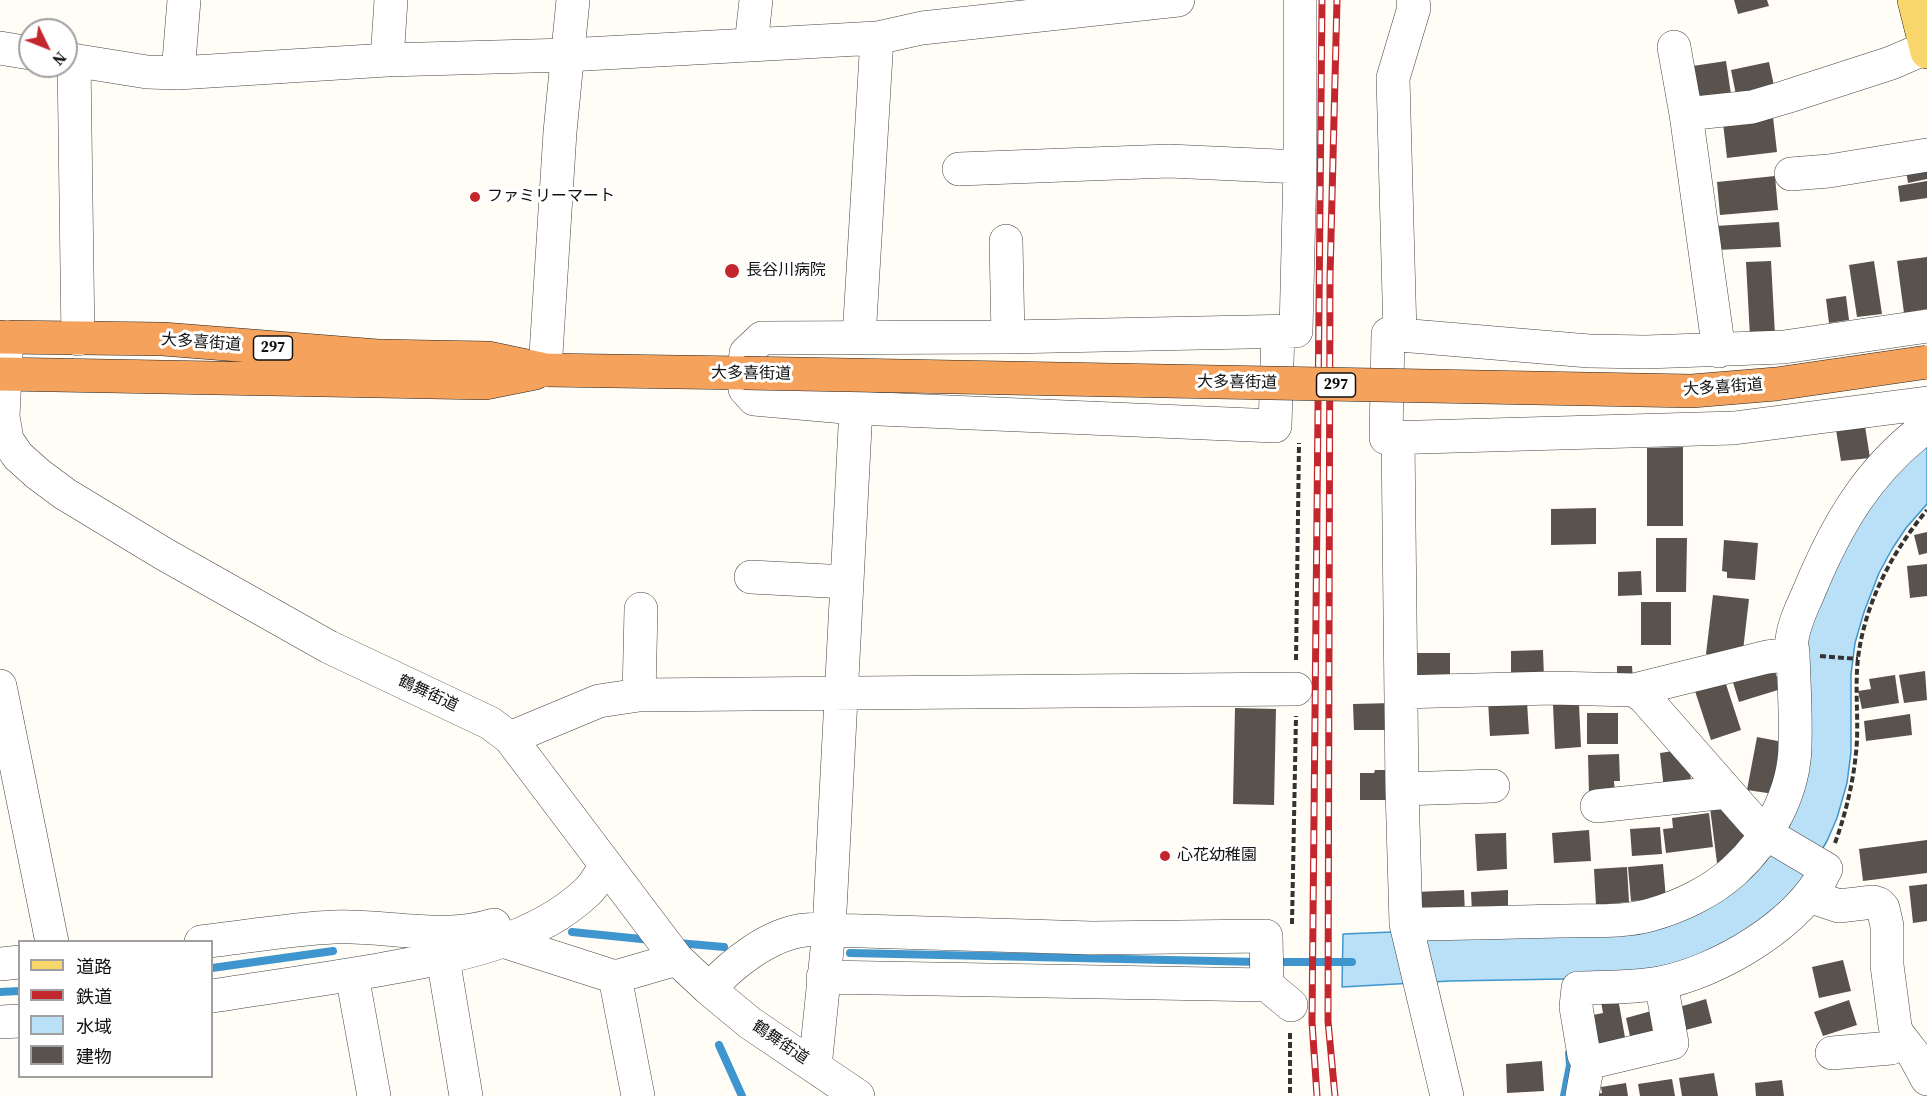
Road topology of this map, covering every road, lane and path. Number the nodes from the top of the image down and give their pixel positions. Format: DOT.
graph roads {
  1 [pos="184,0"];
  2 [pos="391,0"];
  3 [pos="573,0"];
  4 [pos="756,0"];
  5 [pos="1178,0"];
  6 [pos="1300,0"];
  7 [pos="1413,0"];
  8 [pos="1914,0"];
  9 [pos="1114,4"];
  10 [pos="923,14"];
  11 [pos="877,38"];
  12 [pos="751,45"];
  13 [pos="1674,47"];
  14 [pos="0,48"];
  15 [pos="1927,50"];
  16 [pos="18,51"];
  17 [pos="567,55"];
  18 [pos="387,60"];
  19 [pos="78,61"];
  20 [pos="178,73"];
  21 [pos="71,78"];
  22 [pos="1686,114"];
  23 [pos="1927,154"];
  24 [pos="1300,167"];
  25 [pos="959,169"];
  26 [pos="1791,174"];
  27 [pos="1006,241"];
  28 [pos="1927,326"];
  29 [pos="1278,332"];
  30 [pos="1400,334"];
  31 [pos="4,337"];
  32 [pos="1008,337"];
  33 [pos="859,338"];
  34 [pos="78,339"];
  35 [pos="1719,351"];
  36 [pos="1927,362"];
  37 [pos="545,370"];
  38 [pos="744,373"];
  39 [pos="2,374"];
  40 [pos="1927,403"];
  41 [pos="856,408"];
  42 [pos="1927,426"];
  43 [pos="1398,437"];
  44 [pos="1927,510"];
  45 [pos="751,577"];
  46 [pos="847,582"];
  47 [pos="641,609"];
  48 [pos="1793,654"];
  49 [pos="1858,659"];
  50 [pos="0,686"];
  51 [pos="1296,689"];
  52 [pos="1634,690"];
  53 [pos="842,692"];
  54 [pos="1401,692"];
  55 [pos="639,695"];
  56 [pos="510,738"];
  57 [pos="1493,786"];
  58 [pos="1402,789"];
  59 [pos="1727,792"];
  60 [pos="1597,806"];
  61 [pos="1765,833"];
  62 [pos="606,865"];
  63 [pos="1817,883"];
  64 [pos="1406,926"];
  65 [pos="828,930"];
  66 [pos="1092,938"];
  67 [pos="52,940"];
  68 [pos="213,941"];
  69 [pos="502,941"];
  70 [pos="443,958"];
  71 [pos="677,959"];
  72 [pos="18,962"];
  73 [pos="0,964"];
  74 [pos="352,975"];
  75 [pos="615,977"];
  76 [pos="823,977"];
  77 [pos="1094,981"];
  78 [pos="1661,982"];
  79 [pos="709,989"];
  80 [pos="1279,995"];
  81 [pos="213,996"];
  82 [pos="18,1021"];
  83 [pos="0,1022"];
  84 [pos="1902,1041"];
  85 [pos="1832,1053"];
  86 [pos="1588,1063"];
  87 [pos="815,1067"];
  88 [pos="1927,1079"];
  89 [pos="374,1096"];
  90 [pos="466,1096"];
  91 [pos="638,1096"];
  92 [pos="858,1096"];
  93 [pos="1290,1096"];
  94 [pos="1447,1096"];
  95 [pos="1582,1096"];
  1 -- 20 [label="street"];
  2 -- 18 [label="street"];
  3 -- 17 [label="street"];
  4 -- 12 [label="street"];
  5 -- 9 [label="street"];
  6 -- 24 [label="street"];
  7 -- 30 [label="street"];
  8 -- 15 [label="main road"];
  9 -- 10 [label="street"];
  10 -- 11 [label="street"];
  11 -- 12 [label="street"];
  11 -- 33 [label="street"];
  12 -- 17 [label="street"];
  13 -- 22 [label="street"];
  14 -- 16 [label="street"];
  15 -- 22 [label="street"];
  17 -- 18 [label="street"];
  17 -- 37 [label="street"];
  18 -- 20 [label="street"];
  19 -- 20 [label="street"];
  21 -- 34 [label="street"];
  22 -- 35 [label="street"];
  23 -- 26 [label="street"];
  24 -- 25 [label="street"];
  24 -- 29 [label="street"];
  27 -- 32 [label="street"];
  28 -- 35 [label="street"];
  29 -- 32 [label="street"];
  29 -- 41 [label="street"];
  30 -- 35 [label="street"];
  30 -- 43 [label="street"];
  31 -- 34 [label="highway, 大多喜街道 / 297"];
  31 -- 39 [label="street, 鶴舞街道"];
  32 -- 33 [label="street"];
  33 -- 38 [label="street"];
  34 -- 37 [label="highway, 大多喜街道 / 297"];
  36 -- 38 [label="highway, 大多喜街道 / 297, bridge"];
  37 -- 38 [label="highway, 大多喜街道 / 297"];
  37 -- 39 [label="highway, 大多喜街道 / 297"];
  38 -- 41 [label="street"];
  39 -- 56 [label="street, 鶴舞街道"];
  40 -- 43 [label="street"];
  41 -- 46 [label="street"];
  42 -- 48 [label="street"];
  43 -- 54 [label="street"];
  44 -- 49 [label="path"];
  45 -- 46 [label="street"];
  46 -- 53 [label="street"];
  47 -- 55 [label="street"];
  48 -- 49 [label="path"];
  48 -- 52 [label="street"];
  48 -- 61 [label="street"];
  49 -- 63 [label="path"];
  50 -- 67 [label="street"];
  51 -- 53 [label="street"];
  52 -- 54 [label="street"];
  52 -- 59 [label="street"];
  53 -- 55 [label="street"];
  53 -- 65 [label="street"];
  54 -- 58 [label="street"];
  55 -- 56 [label="street"];
  56 -- 62 [label="street, 鶴舞街道"];
  57 -- 58 [label="street"];
  58 -- 64 [label="street"];
  59 -- 60 [label="street"];
  59 -- 61 [label="street"];
  61 -- 63 [label="street"];
  61 -- 64 [label="street"];
  62 -- 68 [label="street"];
  62 -- 69 [label="street"];
  62 -- 71 [label="street, 鶴舞街道"];
  63 -- 78 [label="street"];
  63 -- 84 [label="street"];
  64 -- 94 [label="street"];
  65 -- 66 [label="street"];
  65 -- 76 [label="street"];
  65 -- 79 [label="street"];
  66 -- 77 [label="street"];
  66 -- 80 [label="street"];
  69 -- 70 [label="street"];
  69 -- 75 [label="street"];
  70 -- 74 [label="street"];
  70 -- 90 [label="street"];
  71 -- 75 [label="street"];
  71 -- 79 [label="street, 鶴舞街道"];
  72 -- 73 [label="street"];
  74 -- 81 [label="street"];
  74 -- 89 [label="street"];
  75 -- 91 [label="street"];
  76 -- 77 [label="street"];
  76 -- 87 [label="street"];
  77 -- 80 [label="street"];
  78 -- 86 [label="street"];
  78 -- 86 [label="street"];
  79 -- 87 [label="street, 鶴舞街道"];
  80 -- 93 [label="path"];
  82 -- 83 [label="street"];
  84 -- 85 [label="street"];
  84 -- 88 [label="street"];
  86 -- 95 [label="street"];
  87 -- 92 [label="street, 鶴舞街道"];
}
